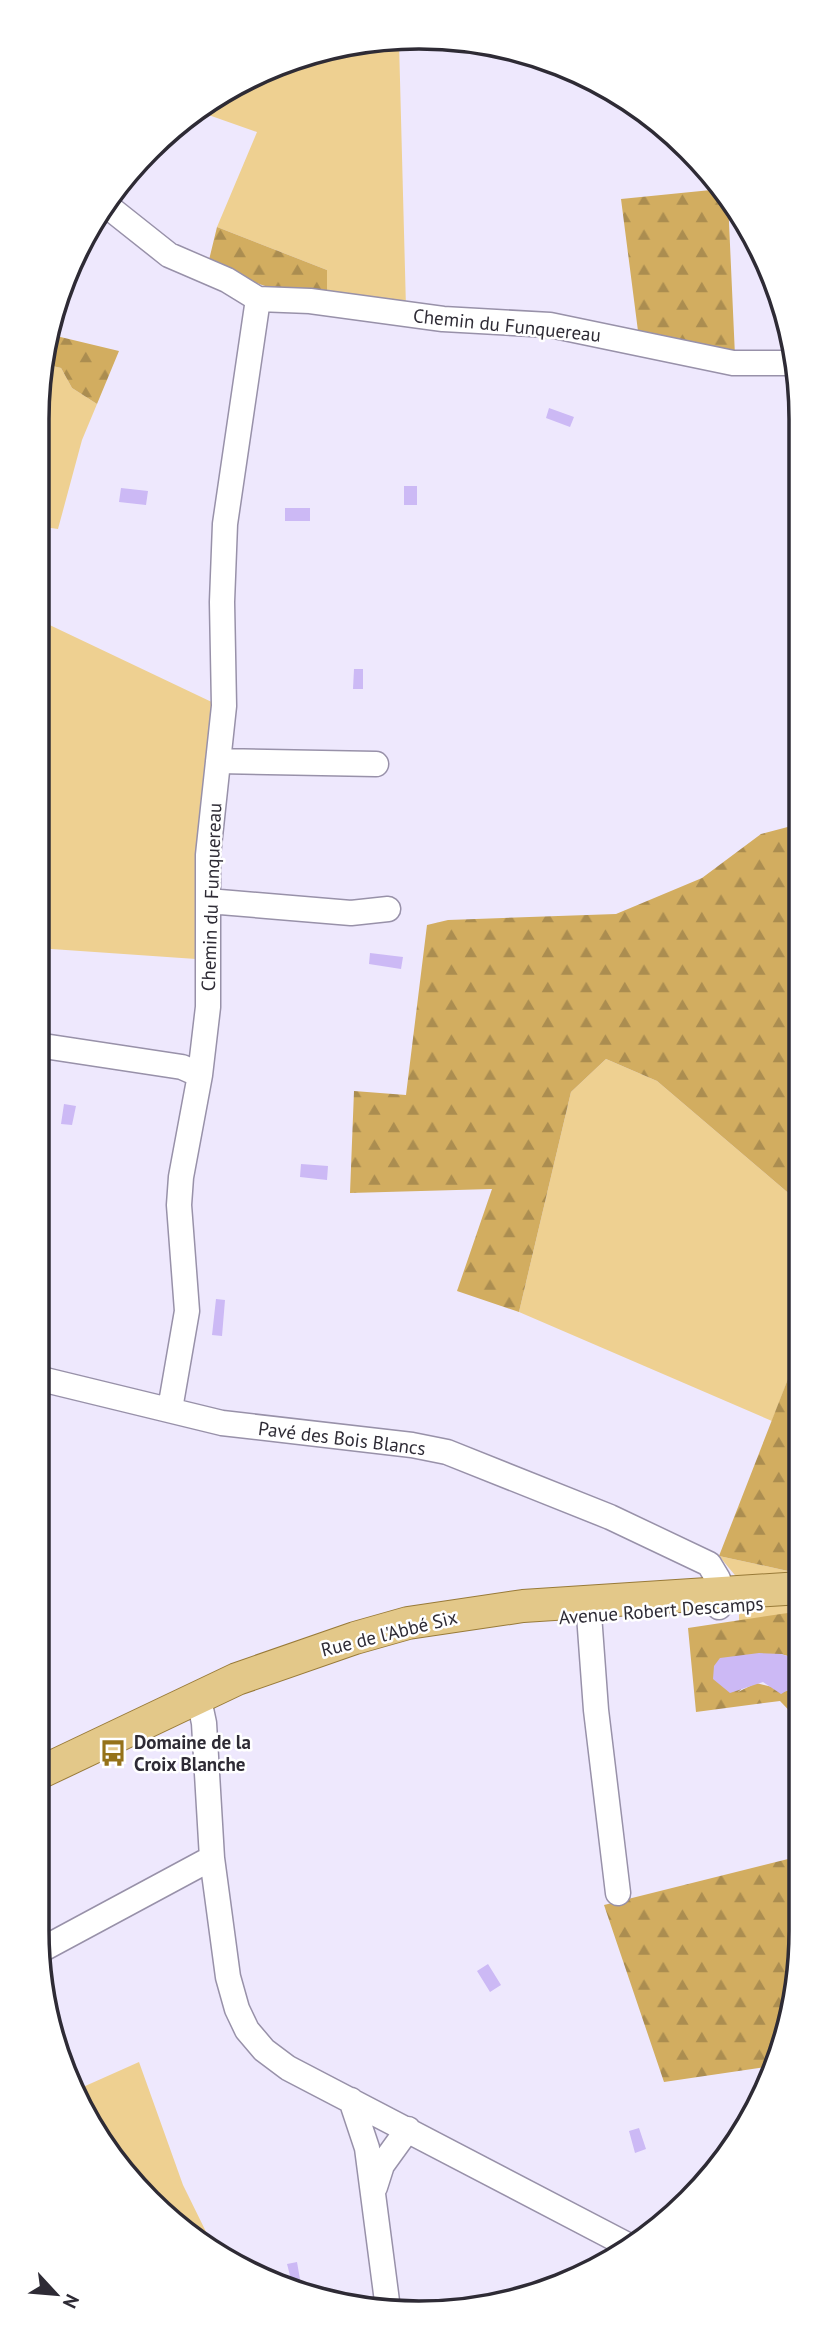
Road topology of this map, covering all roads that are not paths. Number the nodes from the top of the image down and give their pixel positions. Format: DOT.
graph roads {
  1 [pos="113,210"];
  2 [pos="258,299"];
  3 [pos="785,363"];
  4 [pos="218,761"];
  5 [pos="376,764"];
  6 [pos="208,901"];
  7 [pos="388,909"];
  8 [pos="49,1047"];
  9 [pos="200,1075"];
  10 [pos="49,1381"];
  11 [pos="170,1409"];
  12 [pos="789,1590"];
  13 [pos="719,1600"];
  14 [pos="789,1601"];
  15 [pos="588,1608"];
  16 [pos="527,1612"];
  17 [pos="198,1695"];
  18 [pos="49,1768"];
  19 [pos="212,1857"];
  20 [pos="618,1893"];
  21 [pos="50,1945"];
  22 [pos="351,2100"];
  23 [pos="408,2129"];
  24 [pos="375,2191"];
  25 [pos="621,2241"];
  26 [pos="387,2299"];
  1 -- 2 [label="street, Chemin du Funquereau"];
  2 -- 3 [label="street, Chemin du Funquereau"];
  2 -- 4 [label="street, Chemin du Funquereau"];
  4 -- 5 [label="street"];
  4 -- 6 [label="street, Chemin du Funquereau"];
  6 -- 7 [label="street"];
  6 -- 9 [label="street, Chemin du Funquereau"];
  8 -- 9 [label="street"];
  9 -- 11 [label="street, Chemin du Funquereau"];
  10 -- 11 [label="street, Pavé des Bois Blancs"];
  11 -- 13 [label="street, Pavé des Bois Blancs"];
  12 -- 13 [label="main road, Avenue Robert Descamps"];
  13 -- 14 [label="main road, Avenue Robert Descamps"];
  13 -- 15 [label="main road, Avenue Robert Descamps"];
  15 -- 16 [label="main road, Avenue Robert Descamps"];
  15 -- 20 [label="street"];
  16 -- 17 [label="main road, Rue de l'Abbé Six"];
  17 -- 18 [label="main road, Rue de l'Abbé Six"];
  17 -- 19 [label="street"];
  19 -- 21 [label="street"];
  19 -- 22 [label="street"];
  22 -- 23 [label="street"];
  22 -- 24 [label="street"];
  23 -- 24 [label="street"];
  23 -- 25 [label="street"];
  24 -- 26 [label="street"];
}
